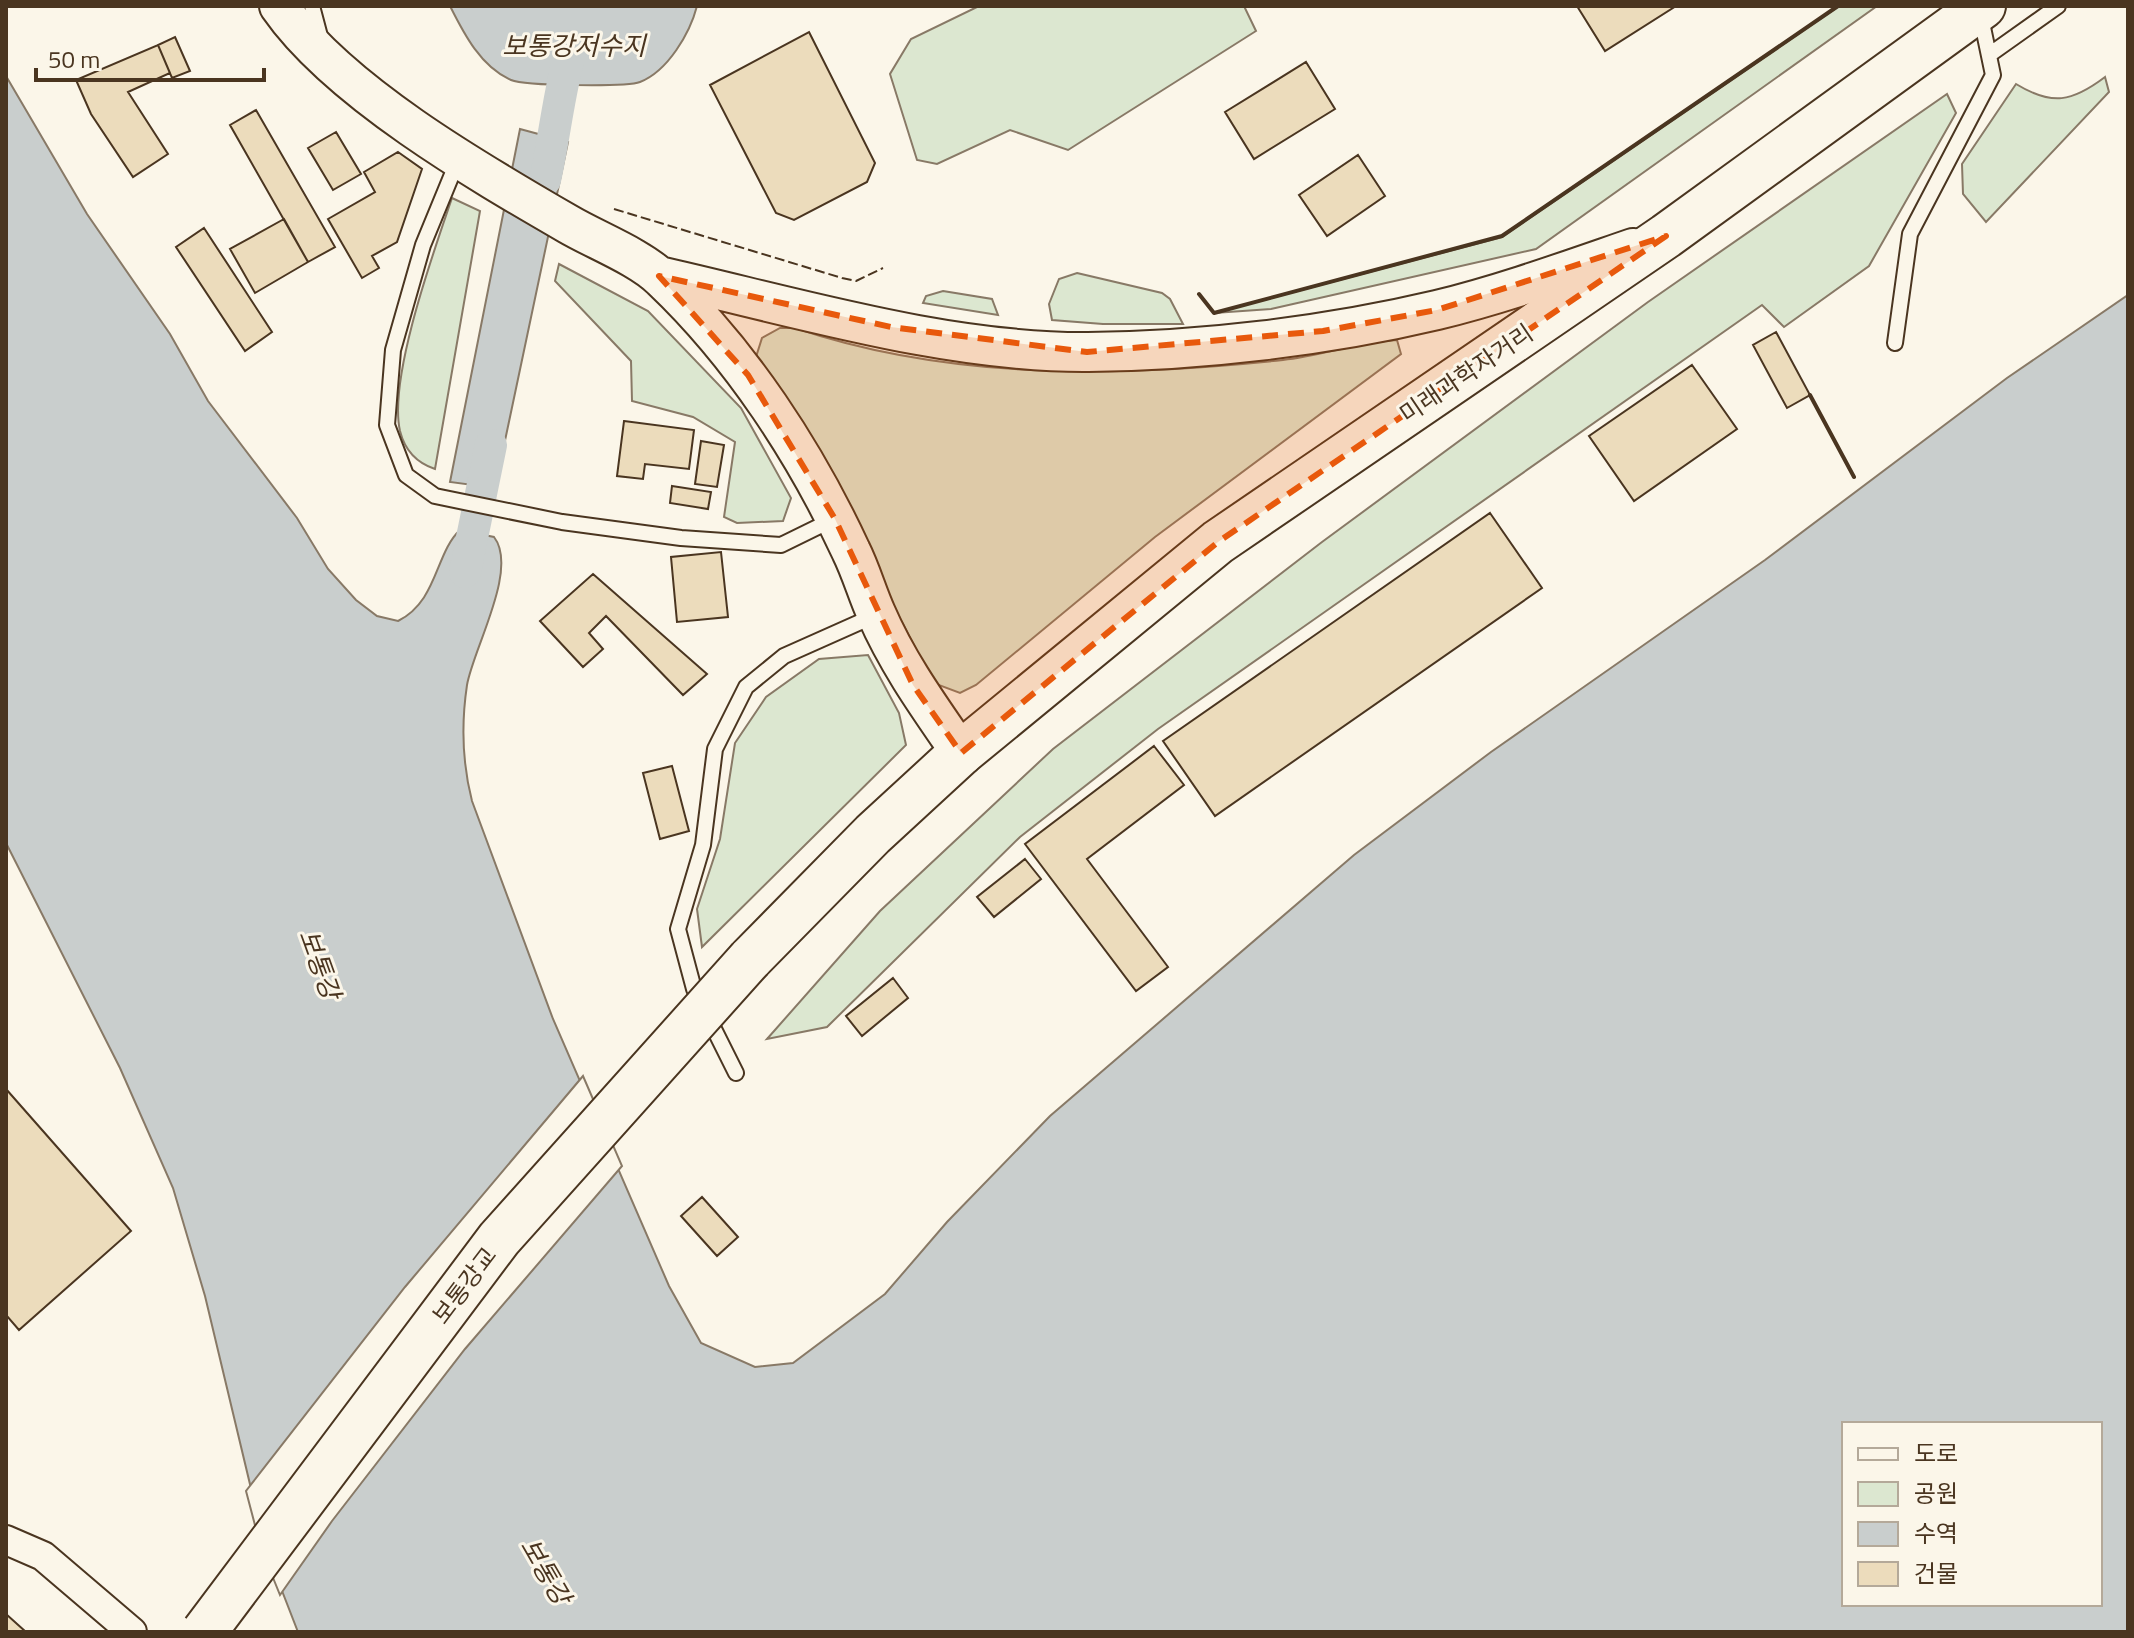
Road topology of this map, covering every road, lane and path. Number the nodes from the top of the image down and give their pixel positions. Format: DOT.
graph roads {
  1 [pos="279,6"];
  2 [pos="312,6"];
  3 [pos="2058,6"];
  4 [pos="1981,8"];
  5 [pos="1989,55"];
  6 [pos="326,56"];
  7 [pos="469,164"];
  8 [pos="1666,236"];
  9 [pos="659,276"];
  10 [pos="1895,343"];
  11 [pos="835,519"];
  12 [pos="876,615"];
  13 [pos="961,753"];
  14 [pos="750,959"];
  15 [pos="736,1073"];
  16 [pos="6,1540"];
  17 [pos="132,1632"];
  18 [pos="204,1632"];
  1 -- 6 [label="main road"];
  2 -- 6 [label="lane"];
  3 -- 5 [label="lane"];
  4 -- 5 [label="lane"];
  4 -- 8 [label="main road, 미래과학자거리"];
  5 -- 10 [label="lane"];
  6 -- 7 [label="main road"];
  7 -- 9 [label="main road"];
  7 -- 11 [label="lane"];
  8 -- 9 [label="main road"];
  8 -- 13 [label="main road, 미래과학자거리"];
  9 -- 11 [label="main road"];
  11 -- 12 [label="main road"];
  12 -- 13 [label="main road"];
  12 -- 15 [label="lane"];
  13 -- 14 [label="main road, 미래과학자거리"];
  14 -- 18 [label="main road, 보통강교, bridge"];
  16 -- 17 [label="street"];
}
